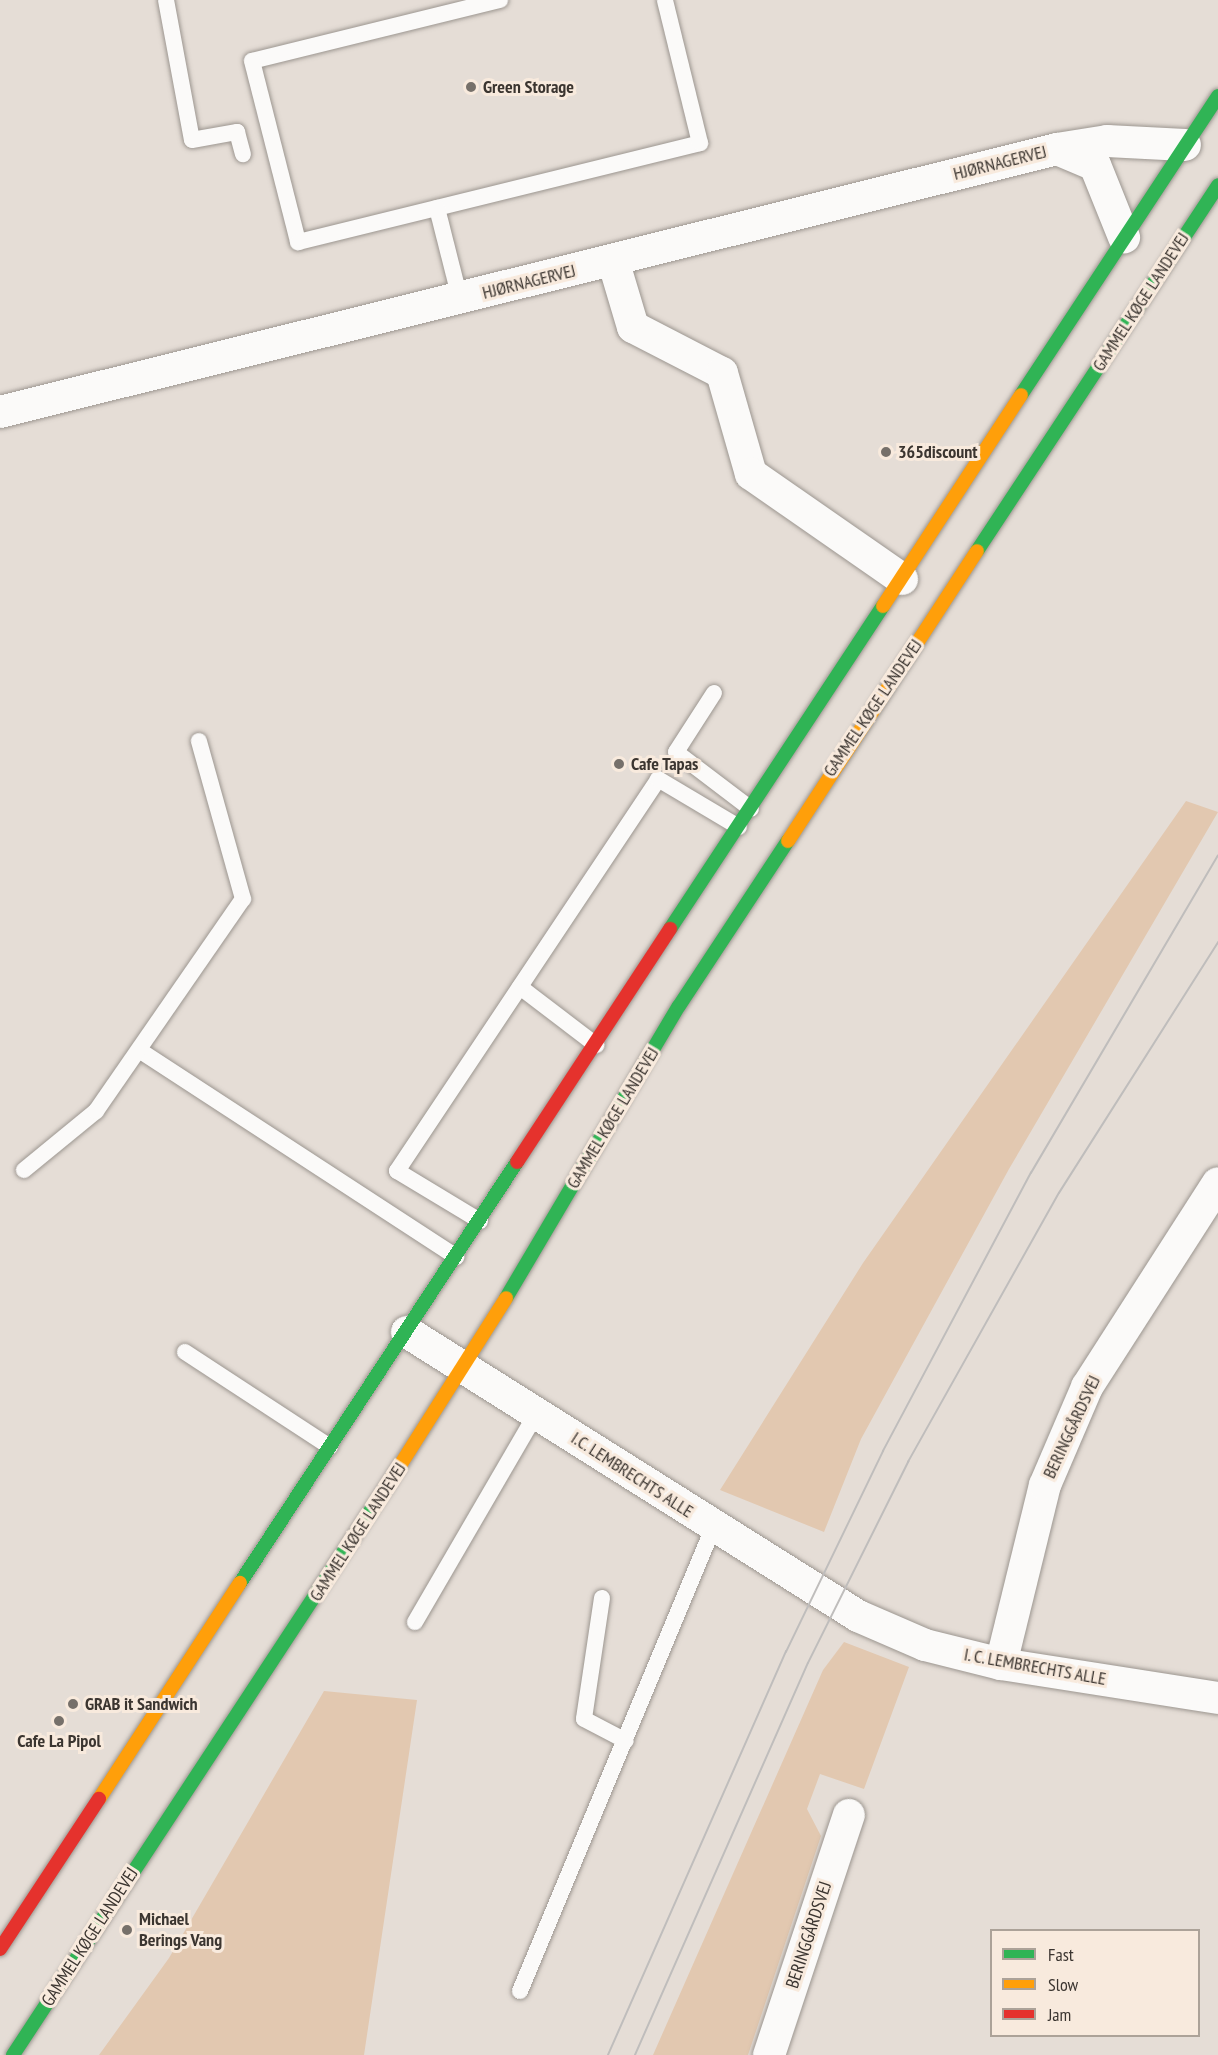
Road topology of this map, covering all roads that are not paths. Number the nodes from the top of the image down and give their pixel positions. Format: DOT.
graph roads {
  1 [pos="166,0"];
  2 [pos="500,0"];
  3 [pos="665,0"];
  4 [pos="1218,96"];
  5 [pos="1185,145"];
  6 [pos="1057,149"];
  7 [pos="243,154"];
  8 [pos="1218,185"];
  9 [pos="437,208"];
  10 [pos="1124,237"];
  11 [pos="612,260"];
  12 [pos="460,299"];
  13 [pos="0,412"];
  14 [pos="902,579"];
  15 [pos="714,693"];
  16 [pos="199,741"];
  17 [pos="751,809"];
  18 [pos="739,827"];
  19 [pos="519,987"];
  20 [pos="596,1045"];
  21 [pos="139,1050"];
  22 [pos="24,1170"];
  23 [pos="1218,1183"];
  24 [pos="480,1221"];
  25 [pos="456,1257"];
  26 [pos="407,1332"];
  27 [pos="185,1352"];
  28 [pos="466,1366"];
  29 [pos="537,1412"];
  30 [pos="330,1447"];
  31 [pos="713,1528"];
  32 [pos="602,1598"];
  33 [pos="858,1616"];
  34 [pos="415,1622"];
  35 [pos="1001,1664"];
  36 [pos="1218,1698"];
  37 [pos="626,1741"];
  38 [pos="849,1815"];
  39 [pos="0,1949"];
  40 [pos="519,1991"];
  41 [pos="13,2055"];
  42 [pos="769,2055"];
  1 -- 7 [label="lane"];
  2 -- 9 [label="lane"];
  3 -- 9 [label="lane"];
  4 -- 5 [label="main road"];
  5 -- 6 [label="street, HJØRNAGERVEJ"];
  5 -- 10 [label="main road"];
  6 -- 10 [label="street, HJØRNAGERVEJ"];
  6 -- 11 [label="street, HJØRNAGERVEJ"];
  8 -- 28 [label="main road, GAMMEL KØGE LANDEVEJ"];
  9 -- 12 [label="lane"];
  10 -- 14 [label="main road"];
  11 -- 12 [label="street, HJØRNAGERVEJ"];
  11 -- 14 [label="street"];
  12 -- 13 [label="street, HJØRNAGERVEJ"];
  14 -- 17 [label="main road"];
  15 -- 17 [label="lane"];
  16 -- 21 [label="lane"];
  17 -- 18 [label="main road"];
  18 -- 19 [label="lane"];
  18 -- 20 [label="main road"];
  19 -- 20 [label="lane"];
  19 -- 24 [label="lane"];
  20 -- 24 [label="main road"];
  21 -- 22 [label="lane"];
  21 -- 25 [label="lane"];
  23 -- 35 [label="street, BERINGGÅRDSVEJ"];
  24 -- 25 [label="main road"];
  25 -- 26 [label="main road"];
  26 -- 28 [label="street, I.C. LEMBRECHTS ALLE"];
  26 -- 30 [label="main road"];
  27 -- 30 [label="lane"];
  28 -- 29 [label="street, I.C. LEMBRECHTS ALLE"];
  28 -- 41 [label="main road, GAMMEL KØGE LANDEVEJ"];
  29 -- 31 [label="street, I.C. LEMBRECHTS ALLE"];
  29 -- 34 [label="lane"];
  30 -- 39 [label="main road"];
  31 -- 33 [label="street, I.C. LEMBRECHTS ALLE"];
  31 -- 37 [label="lane"];
  32 -- 37 [label="lane"];
  33 -- 35 [label="street, I. C. LEMBRECHTS ALLE"];
  35 -- 36 [label="street, I. C. LEMBRECHTS ALLE"];
  37 -- 40 [label="lane"];
  38 -- 42 [label="street, BERINGGÅRDSVEJ"];
}
